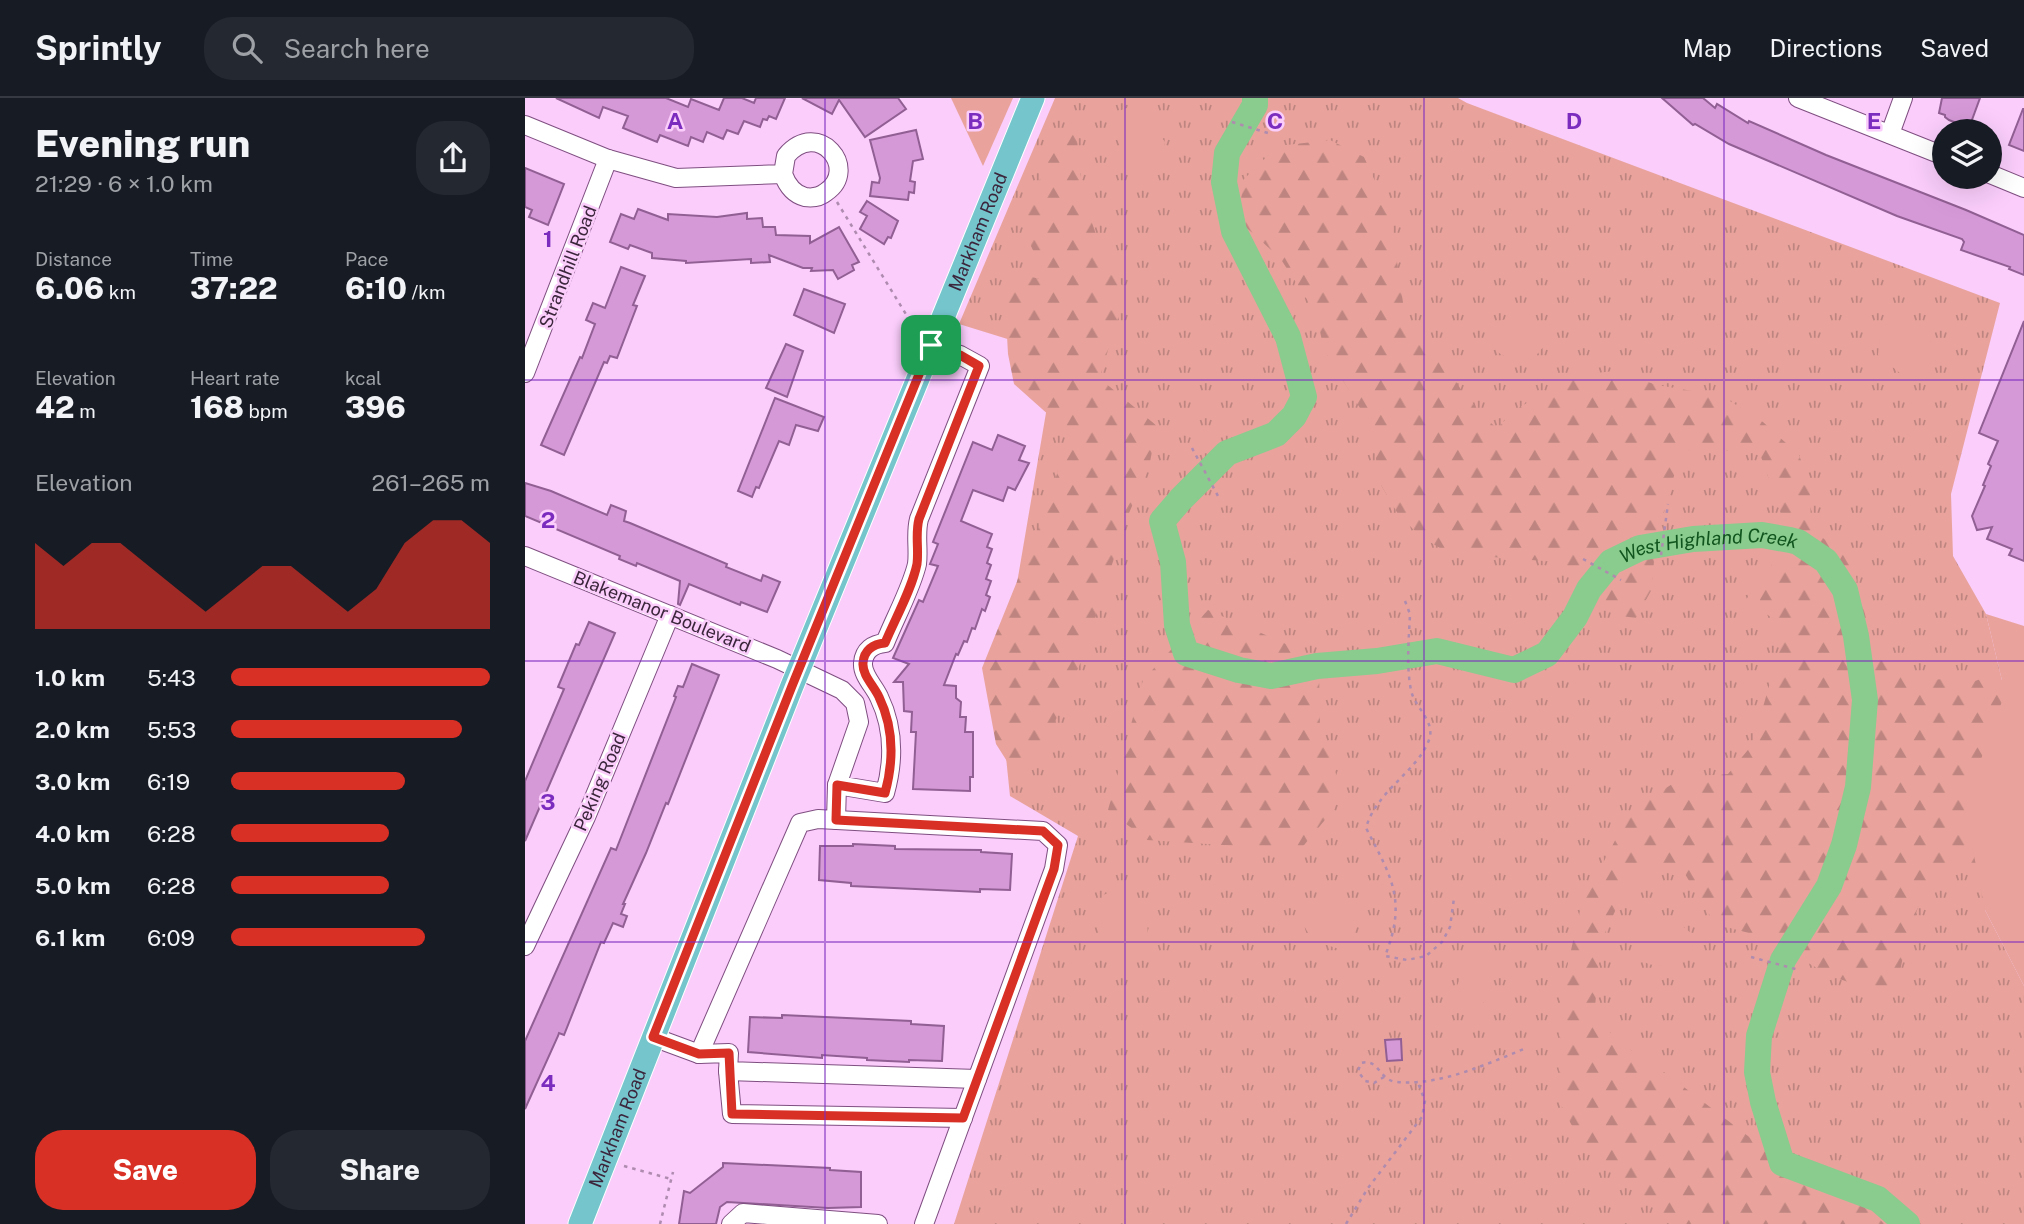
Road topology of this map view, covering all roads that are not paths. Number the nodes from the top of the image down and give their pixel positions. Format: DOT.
graph roads {
  1 [pos="1033,98"];
  2 [pos="1798,98"];
  3 [pos="1903,98"];
  4 [pos="525,125"];
  5 [pos="1890,134"];
  6 [pos="1932,151"];
  7 [pos="608,159"];
  8 [pos="783,174"];
  9 [pos="2002,179"];
  10 [pos="2024,188"];
  11 [pos="531,341"];
  12 [pos="931,345"];
  13 [pos="525,373"];
  14 [pos="525,556"];
  15 [pos="670,615"];
  16 [pos="799,669"];
  17 [pos="837,785"];
  18 [pos="836,820"];
  19 [pos="525,946"];
  20 [pos="653,1037"];
  21 [pos="699,1054"];
  22 [pos="728,1071"];
  23 [pos="977,1079"];
  24 [pos="963,1118"];
  25 [pos="788,1220"];
  26 [pos="580,1224"];
  27 [pos="731,1224"];
  28 [pos="879,1224"];
  29 [pos="924,1224"];
  1 -- 12 [label="main road, Markham Road"];
  2 -- 5 [label="street"];
  3 -- 5 [label="street"];
  4 -- 7 [label="street"];
  5 -- 6 [label="street"];
  7 -- 8 [label="street"];
  7 -- 11 [label="street, Strandhill Road"];
  8 -- 8 [label="street"];
  9 -- 10 [label="street"];
  11 -- 13 [label="street, Strandhill Road"];
  12 -- 16 [label="main road, Markham Road"];
  12 -- 17 [label="street"];
  14 -- 15 [label="street, Blakemanor Boulevard"];
  15 -- 16 [label="street, Blakemanor Boulevard"];
  15 -- 19 [label="street, Peking Road"];
  16 -- 17 [label="street, Blakemanor Boulevard"];
  16 -- 20 [label="main road, Markham Road"];
  17 -- 18 [label="street, Blakemanor Boulevard"];
  18 -- 21 [label="street"];
  18 -- 23 [label="street"];
  20 -- 21 [label="street"];
  20 -- 26 [label="main road, Markham Road"];
  21 -- 22 [label="street"];
  22 -- 23 [label="street"];
  22 -- 24 [label="street"];
  23 -- 24 [label="street"];
  24 -- 29 [label="street"];
  25 -- 27 [label="street"];
  25 -- 28 [label="street"];
}
